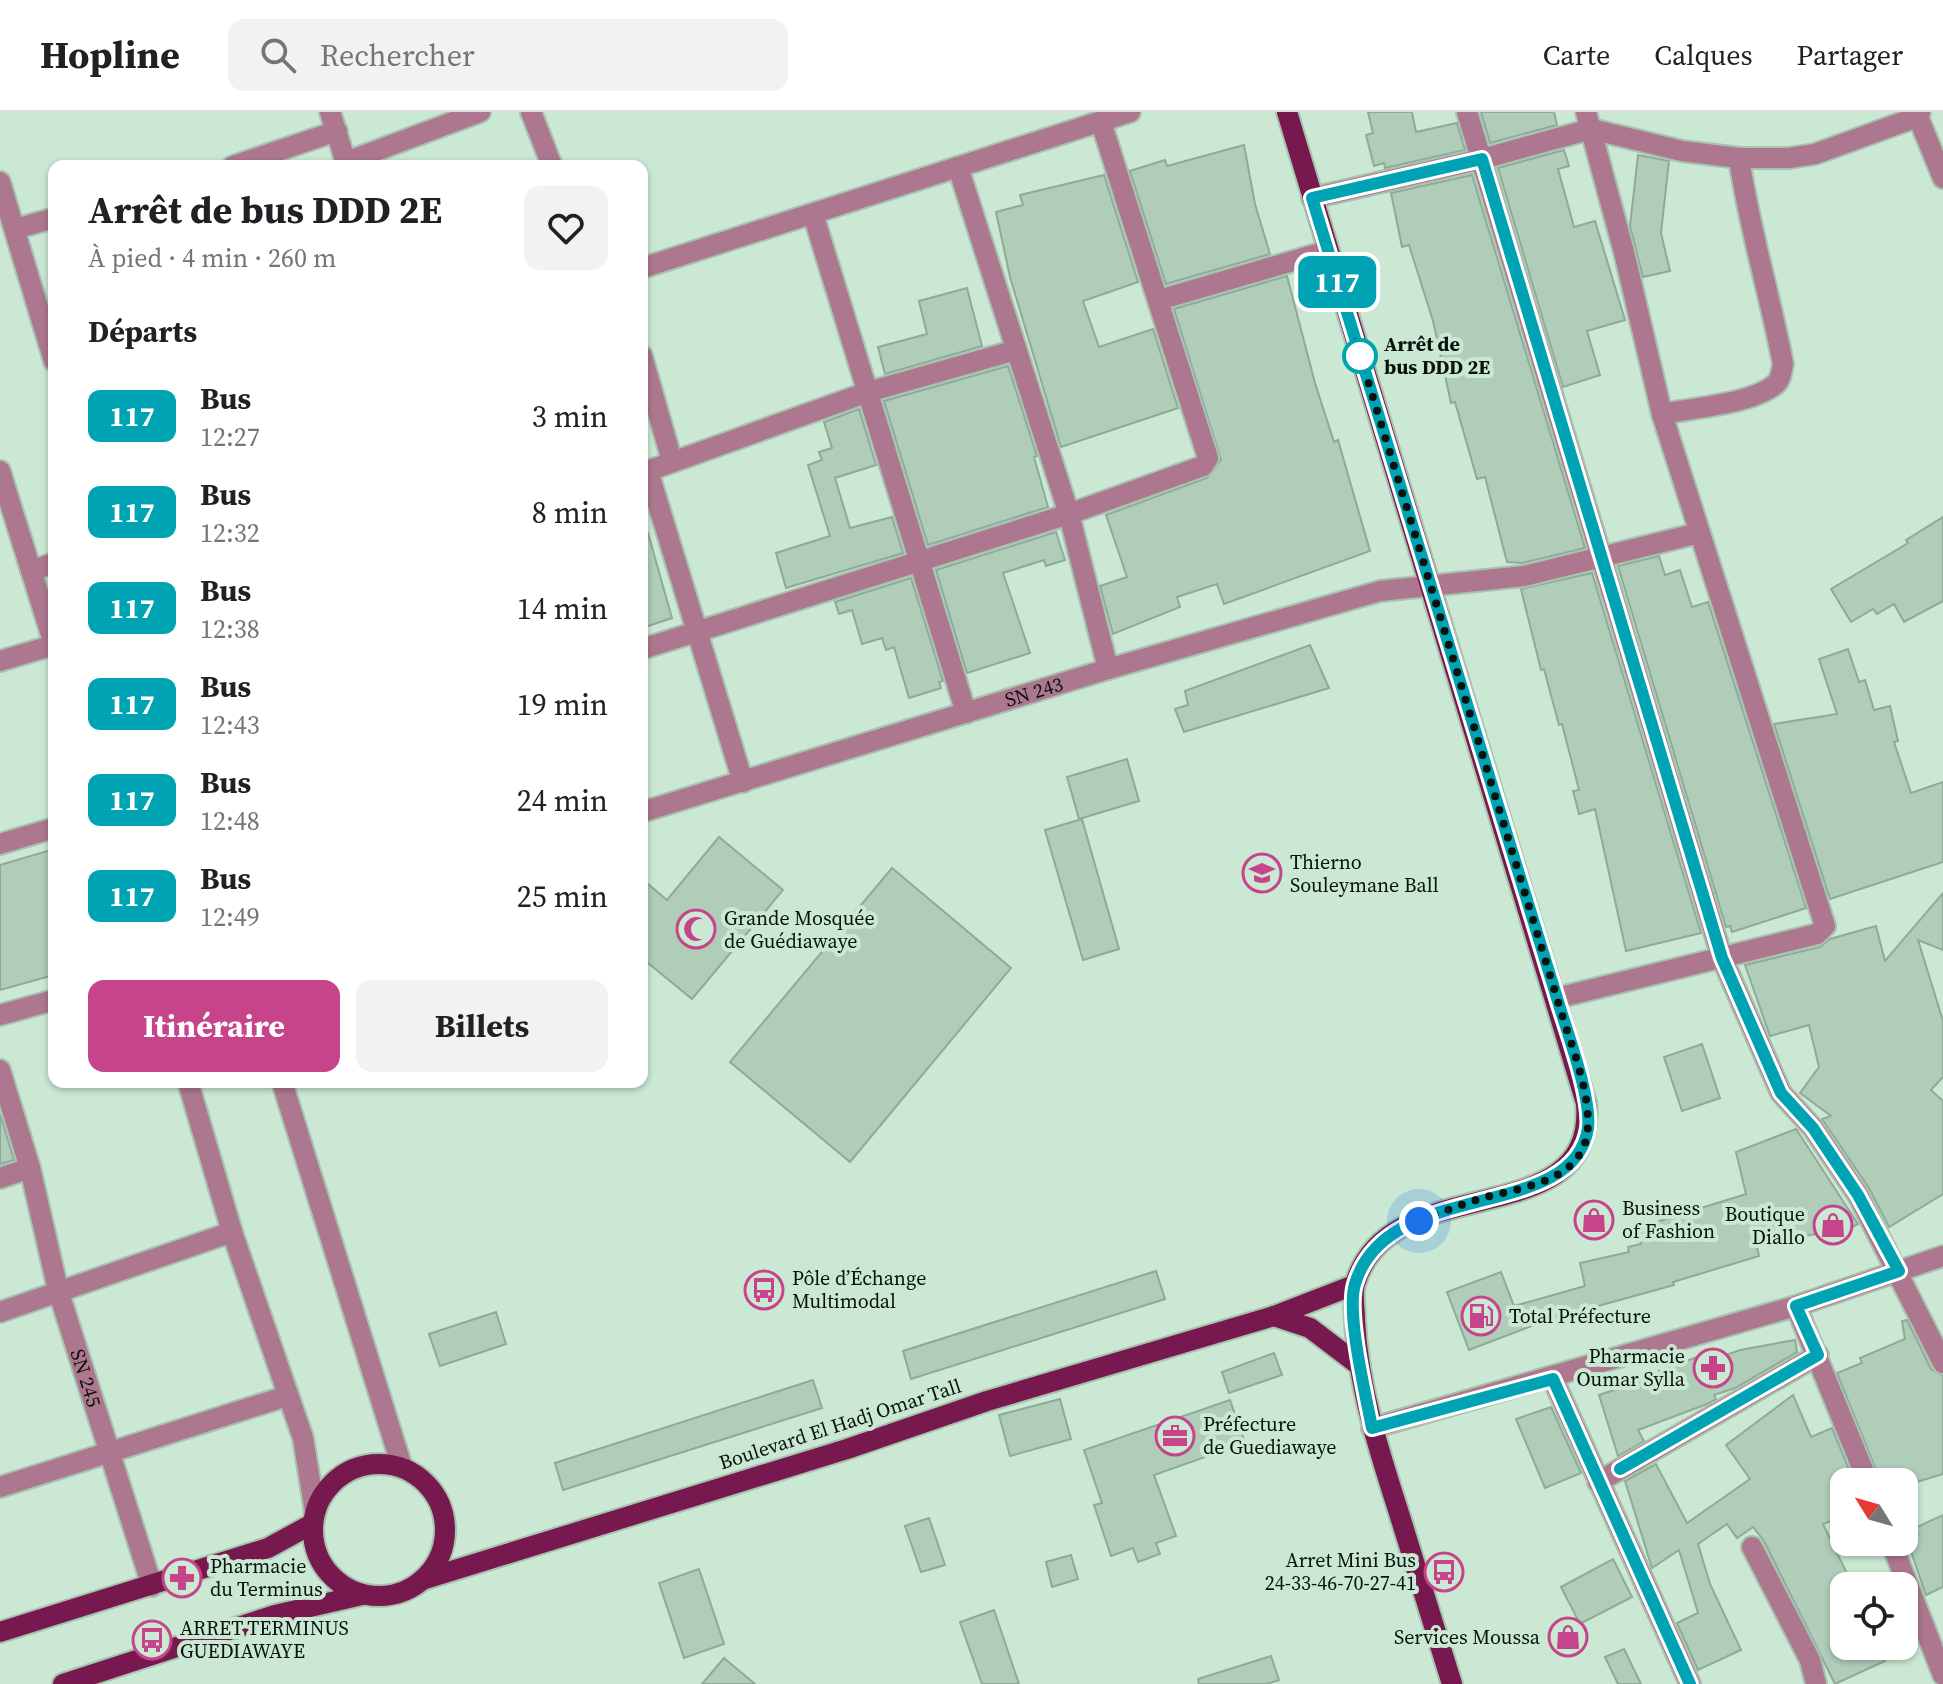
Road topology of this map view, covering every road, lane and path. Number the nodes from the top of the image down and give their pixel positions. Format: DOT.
graph roads {
  1 [pos="480,112"];
  2 [pos="531,112"];
  3 [pos="1130,112"];
  4 [pos="1287,112"];
  5 [pos="1467,112"];
  6 [pos="1918,114"];
  7 [pos="1588,120"];
  8 [pos="334,121"];
  9 [pos="1101,122"];
  10 [pos="1739,158"];
  11 [pos="1482,159"];
  12 [pos="246,160"];
  13 [pos="346,160"];
  14 [pos="357,160"];
  15 [pos="550,160"];
  16 [pos="958,167"];
  17 [pos="1943,178"];
  18 [pos="0,182"];
  19 [pos="1312,198"];
  20 [pos="813,214"];
  21 [pos="48,220"];
  22 [pos="15,229"];
  23 [pos="1327,251"];
  24 [pos="648,266"];
  25 [pos="1159,300"];
  26 [pos="48,341"];
  27 [pos="1016,350"];
  28 [pos="648,377"];
  29 [pos="868,392"];
  30 [pos="1662,414"];
  31 [pos="672,461"];
  32 [pos="0,471"];
  33 [pos="648,471"];
  34 [pos="648,482"];
  35 [pos="5,507"];
  36 [pos="1069,514"];
  37 [pos="1699,533"];
  38 [pos="1603,556"];
  39 [pos="920,561"];
  40 [pos="48,565"];
  41 [pos="31,571"];
  42 [pos="1431,586"];
  43 [pos="48,626"];
  44 [pos="695,633"];
  45 [pos="48,647"];
  46 [pos="648,647"];
  47 [pos="0,661"];
  48 [pos="1108,669"];
  49 [pos="966,713"];
  50 [pos="743,782"];
  51 [pos="648,810"];
  52 [pos="48,830"];
  53 [pos="0,844"];
  54 [pos="1722,958"];
  55 [pos="1557,998"];
  56 [pos="48,1002"];
  57 [pos="0,1015"];
  58 [pos="0,1070"];
  59 [pos="190,1088"];
  60 [pos="284,1088"];
  61 [pos="30,1168"];
  62 [pos="0,1178"];
  63 [pos="232,1232"];
  64 [pos="1943,1256"];
  65 [pos="1899,1271"];
  66 [pos="1354,1285"];
  67 [pos="58,1290"];
  68 [pos="1796,1306"];
  69 [pos="0,1312"];
  70 [pos="1274,1316"];
  71 [pos="1818,1355"];
  72 [pos="1943,1363"];
  73 [pos="1360,1366"];
  74 [pos="1553,1379"];
  75 [pos="287,1396"];
  76 [pos="1372,1428"];
  77 [pos="110,1452"];
  78 [pos="402,1467"];
  79 [pos="1862,1468"];
  80 [pos="1598,1482"];
  81 [pos="0,1487"];
  82 [pos="313,1518"];
  83 [pos="1752,1547"];
  84 [pos="1896,1556"];
  85 [pos="422,1580"];
  86 [pos="152,1586"];
  87 [pos="362,1595"];
  88 [pos="0,1632"];
  89 [pos="1943,1677"];
  90 [pos="63,1684"];
  91 [pos="1452,1684"];
  92 [pos="1690,1684"];
  93 [pos="1816,1684"];
  94 [pos="1934,1684"];
  1 -- 14 [label="street"];
  2 -- 15 [label="street"];
  3 -- 9 [label="street"];
  4 -- 19 [label="main road"];
  5 -- 11 [label="street"];
  6 -- 10 [label="street"];
  6 -- 17 [label="street"];
  7 -- 10 [label="street"];
  7 -- 11 [label="street"];
  7 -- 30 [label="street"];
  8 -- 12 [label="street"];
  8 -- 13 [label="street"];
  9 -- 16 [label="street"];
  9 -- 25 [label="street"];
  10 -- 30 [label="street"];
  11 -- 19 [label="street"];
  11 -- 38 [label="street"];
  16 -- 20 [label="street"];
  16 -- 27 [label="street"];
  18 -- 22 [label="street"];
  19 -- 23 [label="main road"];
  20 -- 24 [label="street"];
  20 -- 29 [label="street"];
  21 -- 22 [label="street"];
  22 -- 26 [label="street"];
  23 -- 25 [label="street"];
  23 -- 42 [label="main road"];
  25 -- 36 [label="street"];
  27 -- 29 [label="street"];
  27 -- 36 [label="street"];
  28 -- 31 [label="street"];
  29 -- 31 [label="street"];
  29 -- 39 [label="street"];
  30 -- 37 [label="street"];
  31 -- 33 [label="street"];
  32 -- 35 [label="street"];
  34 -- 44 [label="street"];
  35 -- 41 [label="street"];
  36 -- 39 [label="street"];
  36 -- 48 [label="street"];
  37 -- 38 [label="street, SN 243"];
  37 -- 54 [label="street"];
  38 -- 42 [label="street, SN 243"];
  38 -- 54 [label="street"];
  39 -- 44 [label="street"];
  39 -- 49 [label="street"];
  40 -- 41 [label="street"];
  41 -- 43 [label="street"];
  42 -- 48 [label="street, SN 243"];
  42 -- 55 [label="main road"];
  44 -- 46 [label="street"];
  44 -- 50 [label="street"];
  45 -- 47 [label="street"];
  48 -- 49 [label="street, SN 243"];
  49 -- 50 [label="street, SN 243"];
  50 -- 51 [label="street, SN 243"];
  52 -- 53 [label="street"];
  54 -- 55 [label="street"];
  54 -- 65 [label="street"];
  55 -- 66 [label="main road"];
  56 -- 57 [label="street"];
  58 -- 61 [label="street, SN 245"];
  59 -- 63 [label="street"];
  60 -- 78 [label="street"];
  61 -- 62 [label="street"];
  61 -- 67 [label="street, SN 245"];
  63 -- 67 [label="street"];
  63 -- 75 [label="street"];
  64 -- 65 [label="street"];
  65 -- 68 [label="street"];
  65 -- 72 [label="street"];
  66 -- 70 [label="main road, Boulevard El Hadj Omar Tall"];
  66 -- 73 [label="main road"];
  67 -- 69 [label="street"];
  67 -- 77 [label="street, SN 245"];
  68 -- 71 [label="street"];
  68 -- 74 [label="street"];
  70 -- 73 [label="main road"];
  70 -- 85 [label="main road, Boulevard El Hadj Omar Tall"];
  71 -- 79 [label="street"];
  71 -- 80 [label="street"];
  73 -- 76 [label="main road"];
  74 -- 76 [label="street"];
  74 -- 80 [label="street"];
  75 -- 77 [label="street"];
  75 -- 82 [label="street"];
  76 -- 91 [label="main road"];
  77 -- 81 [label="street"];
  77 -- 86 [label="street, SN 245"];
  78 -- 82 [label="main road"];
  78 -- 85 [label="main road"];
  80 -- 92 [label="street"];
  82 -- 86 [label="main road"];
  82 -- 87 [label="main road"];
  83 -- 93 [label="street"];
  84 -- 89 [label="street"];
  85 -- 87 [label="main road, Boulevard El Hadj Omar Tall"];
  86 -- 88 [label="main road"];
  87 -- 90 [label="main road, Boulevard El Hadj Omar Tall"];
  89 -- 94 [label="street"];
}
